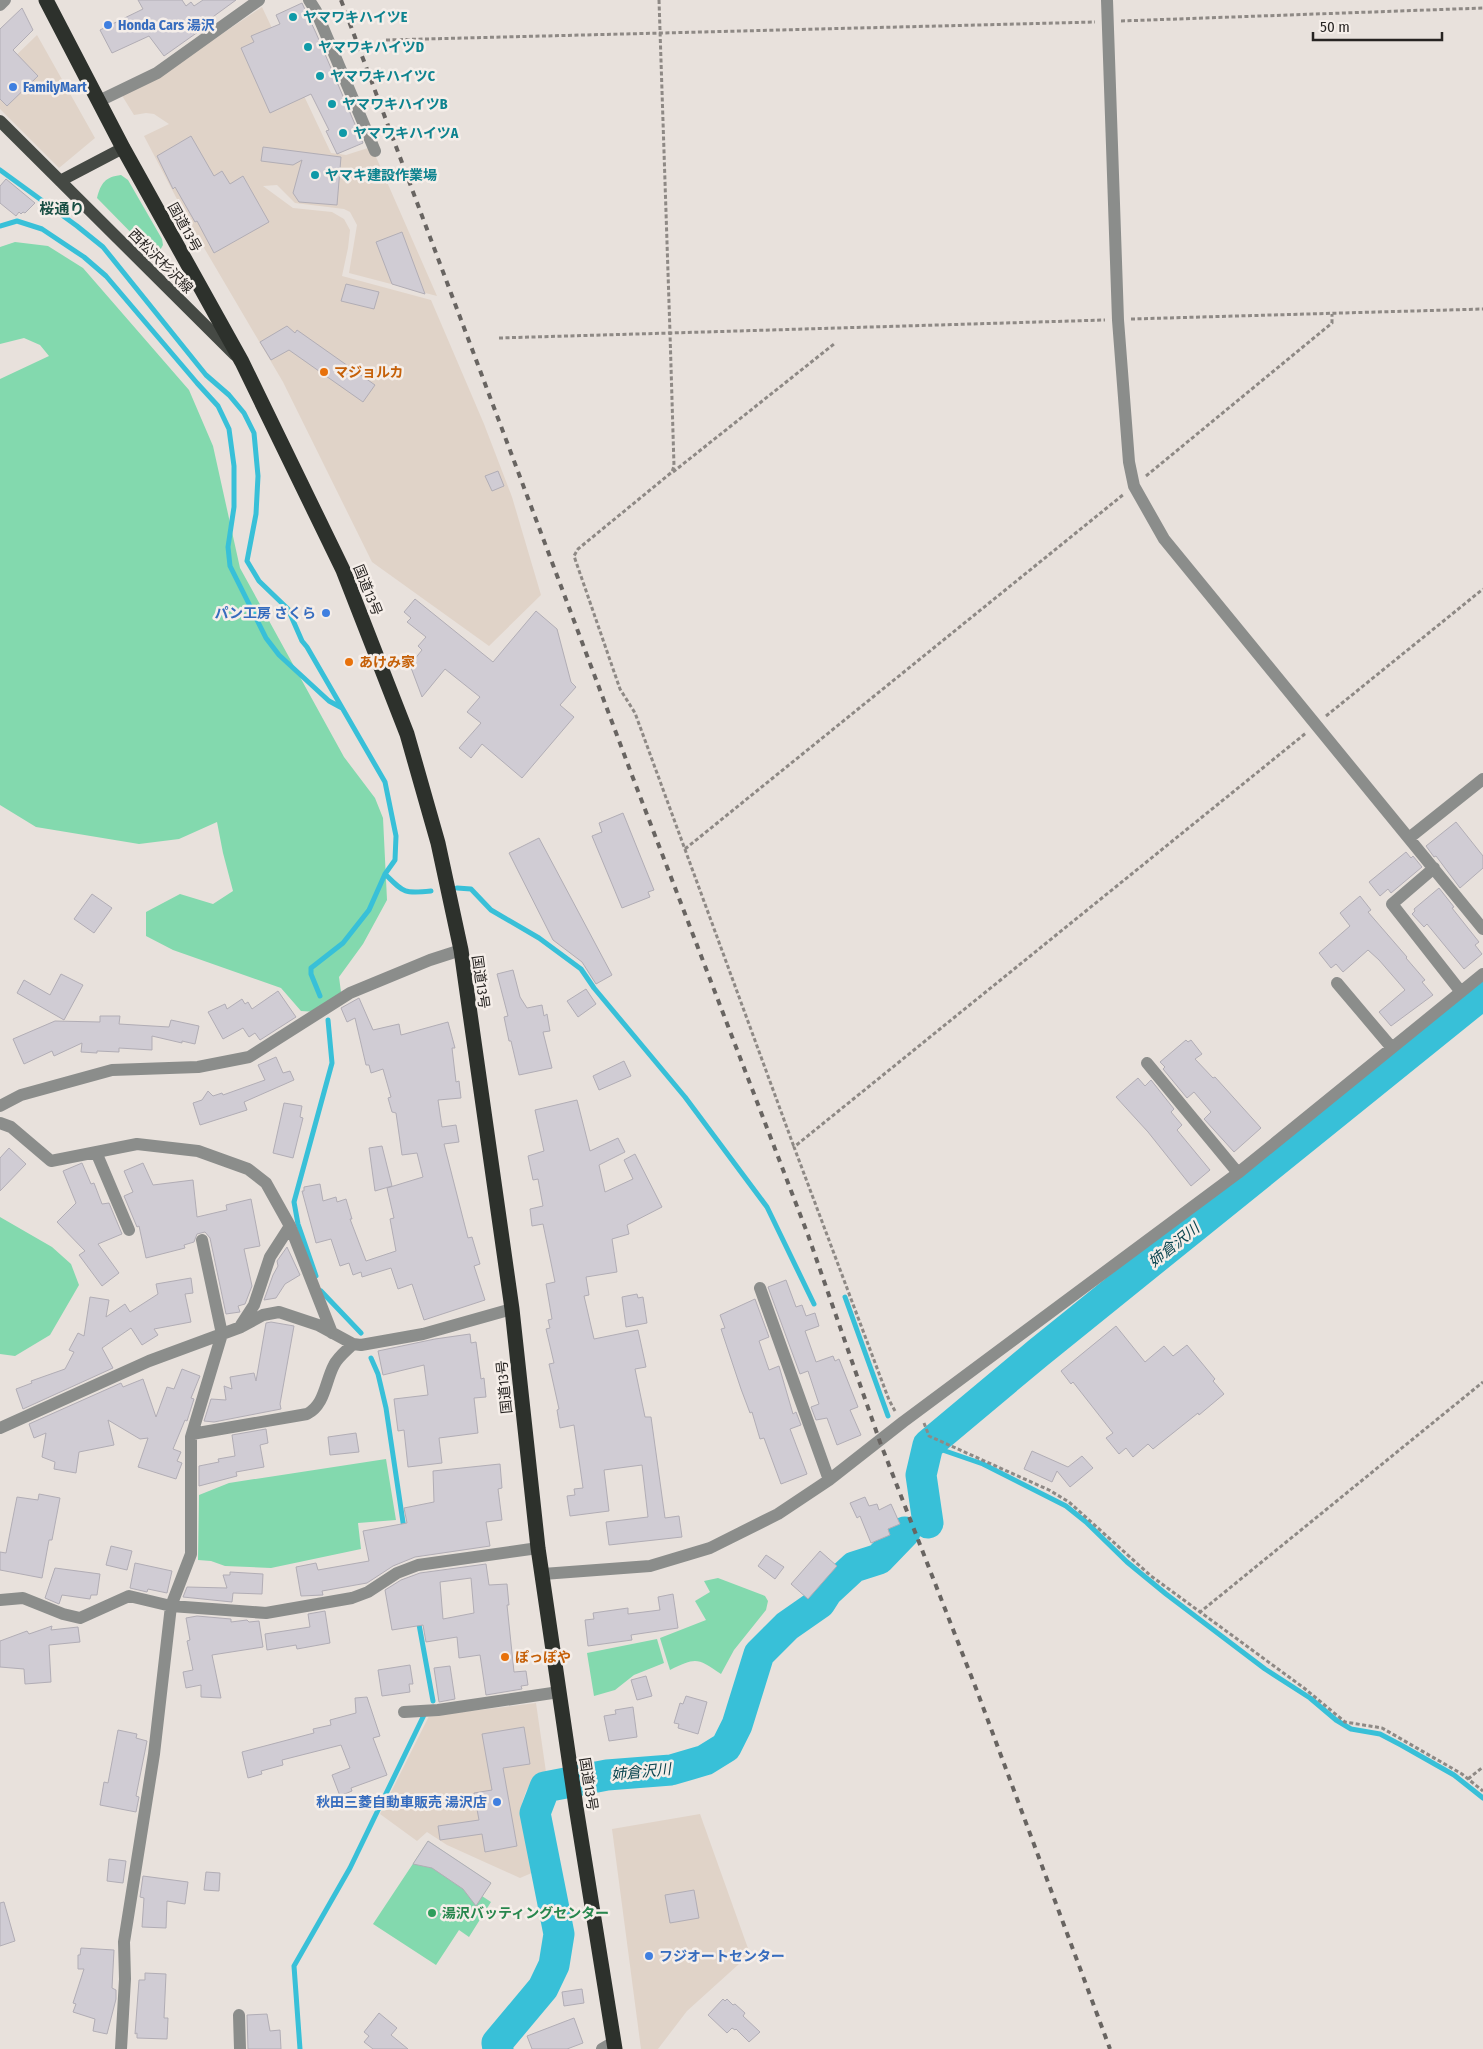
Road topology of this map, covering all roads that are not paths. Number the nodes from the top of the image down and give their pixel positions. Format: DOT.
graph roads {
  1 [pos="5,0"];
  2 [pos="46,0"];
  3 [pos="259,0"];
  4 [pos="309,0"];
  5 [pos="1107,0"];
  6 [pos="0,5"];
  7 [pos="99,101"];
  8 [pos="0,121"];
  9 [pos="123,148"];
  10 [pos="375,151"];
  11 [pos="60,181"];
  12 [pos="242,362"];
  13 [pos="1483,779"];
  14 [pos="1409,838"];
  15 [pos="1434,868"];
  16 [pos="1483,929"];
  17 [pos="460,950"];
  18 [pos="1483,974"];
  19 [pos="1337,983"];
  20 [pos="1461,992"];
  21 [pos="1392,1048"];
  22 [pos="1147,1063"];
  23 [pos="0,1106"];
  24 [pos="0,1123"];
  25 [pos="96,1152"];
  26 [pos="1238,1173"];
  27 [pos="290,1226"];
  28 [pos="130,1230"];
  29 [pos="202,1240"];
  30 [pos="760,1288"];
  31 [pos="512,1309"];
  32 [pos="241,1326"];
  33 [pos="332,1333"];
  34 [pos="222,1334"];
  35 [pos="353,1344"];
  36 [pos="0,1428"];
  37 [pos="192,1434"];
  38 [pos="829,1480"];
  39 [pos="538,1548"];
  40 [pos="543,1574"];
  41 [pos="0,1600"];
  42 [pos="171,1606"];
  43 [pos="559,1692"];
  44 [pos="404,1712"];
  45 [pos="239,2015"];
  46 [pos="611,2047"];
  47 [pos="121,2049"];
  48 [pos="240,2049"];
  1 -- 6 [label="street"];
  2 -- 7 [label="highway, 国道13号"];
  3 -- 7 [label="street"];
  4 -- 10 [label="street"];
  5 -- 14 [label="street"];
  7 -- 9 [label="highway, 国道13号"];
  8 -- 11 [label="main road, 西松沢杉沢線"];
  9 -- 11 [label="main road"];
  9 -- 12 [label="highway, 国道13号"];
  11 -- 12 [label="main road, 西松沢杉沢線"];
  12 -- 17 [label="highway, 国道13号"];
  13 -- 14 [label="street"];
  14 -- 15 [label="street"];
  15 -- 16 [label="street"];
  15 -- 20 [label="street"];
  17 -- 23 [label="street"];
  17 -- 31 [label="highway, 国道13号"];
  18 -- 20 [label="street"];
  19 -- 21 [label="street"];
  20 -- 21 [label="street"];
  21 -- 26 [label="street"];
  22 -- 26 [label="street"];
  24 -- 25 [label="street"];
  25 -- 27 [label="street"];
  25 -- 28 [label="street"];
  26 -- 38 [label="street"];
  27 -- 32 [label="street"];
  27 -- 33 [label="street"];
  29 -- 34 [label="street"];
  30 -- 38 [label="street"];
  31 -- 35 [label="street"];
  31 -- 39 [label="highway, 国道13号"];
  32 -- 33 [label="street"];
  32 -- 34 [label="street"];
  33 -- 35 [label="street"];
  34 -- 36 [label="street"];
  34 -- 37 [label="street"];
  35 -- 37 [label="street"];
  37 -- 42 [label="street"];
  38 -- 40 [label="street"];
  39 -- 40 [label="highway, 国道13号"];
  39 -- 42 [label="street"];
  40 -- 43 [label="highway, 国道13号"];
  41 -- 42 [label="street"];
  42 -- 47 [label="street"];
  43 -- 44 [label="street"];
  43 -- 46 [label="highway, 国道13号"];
  45 -- 48 [label="street"];
}
